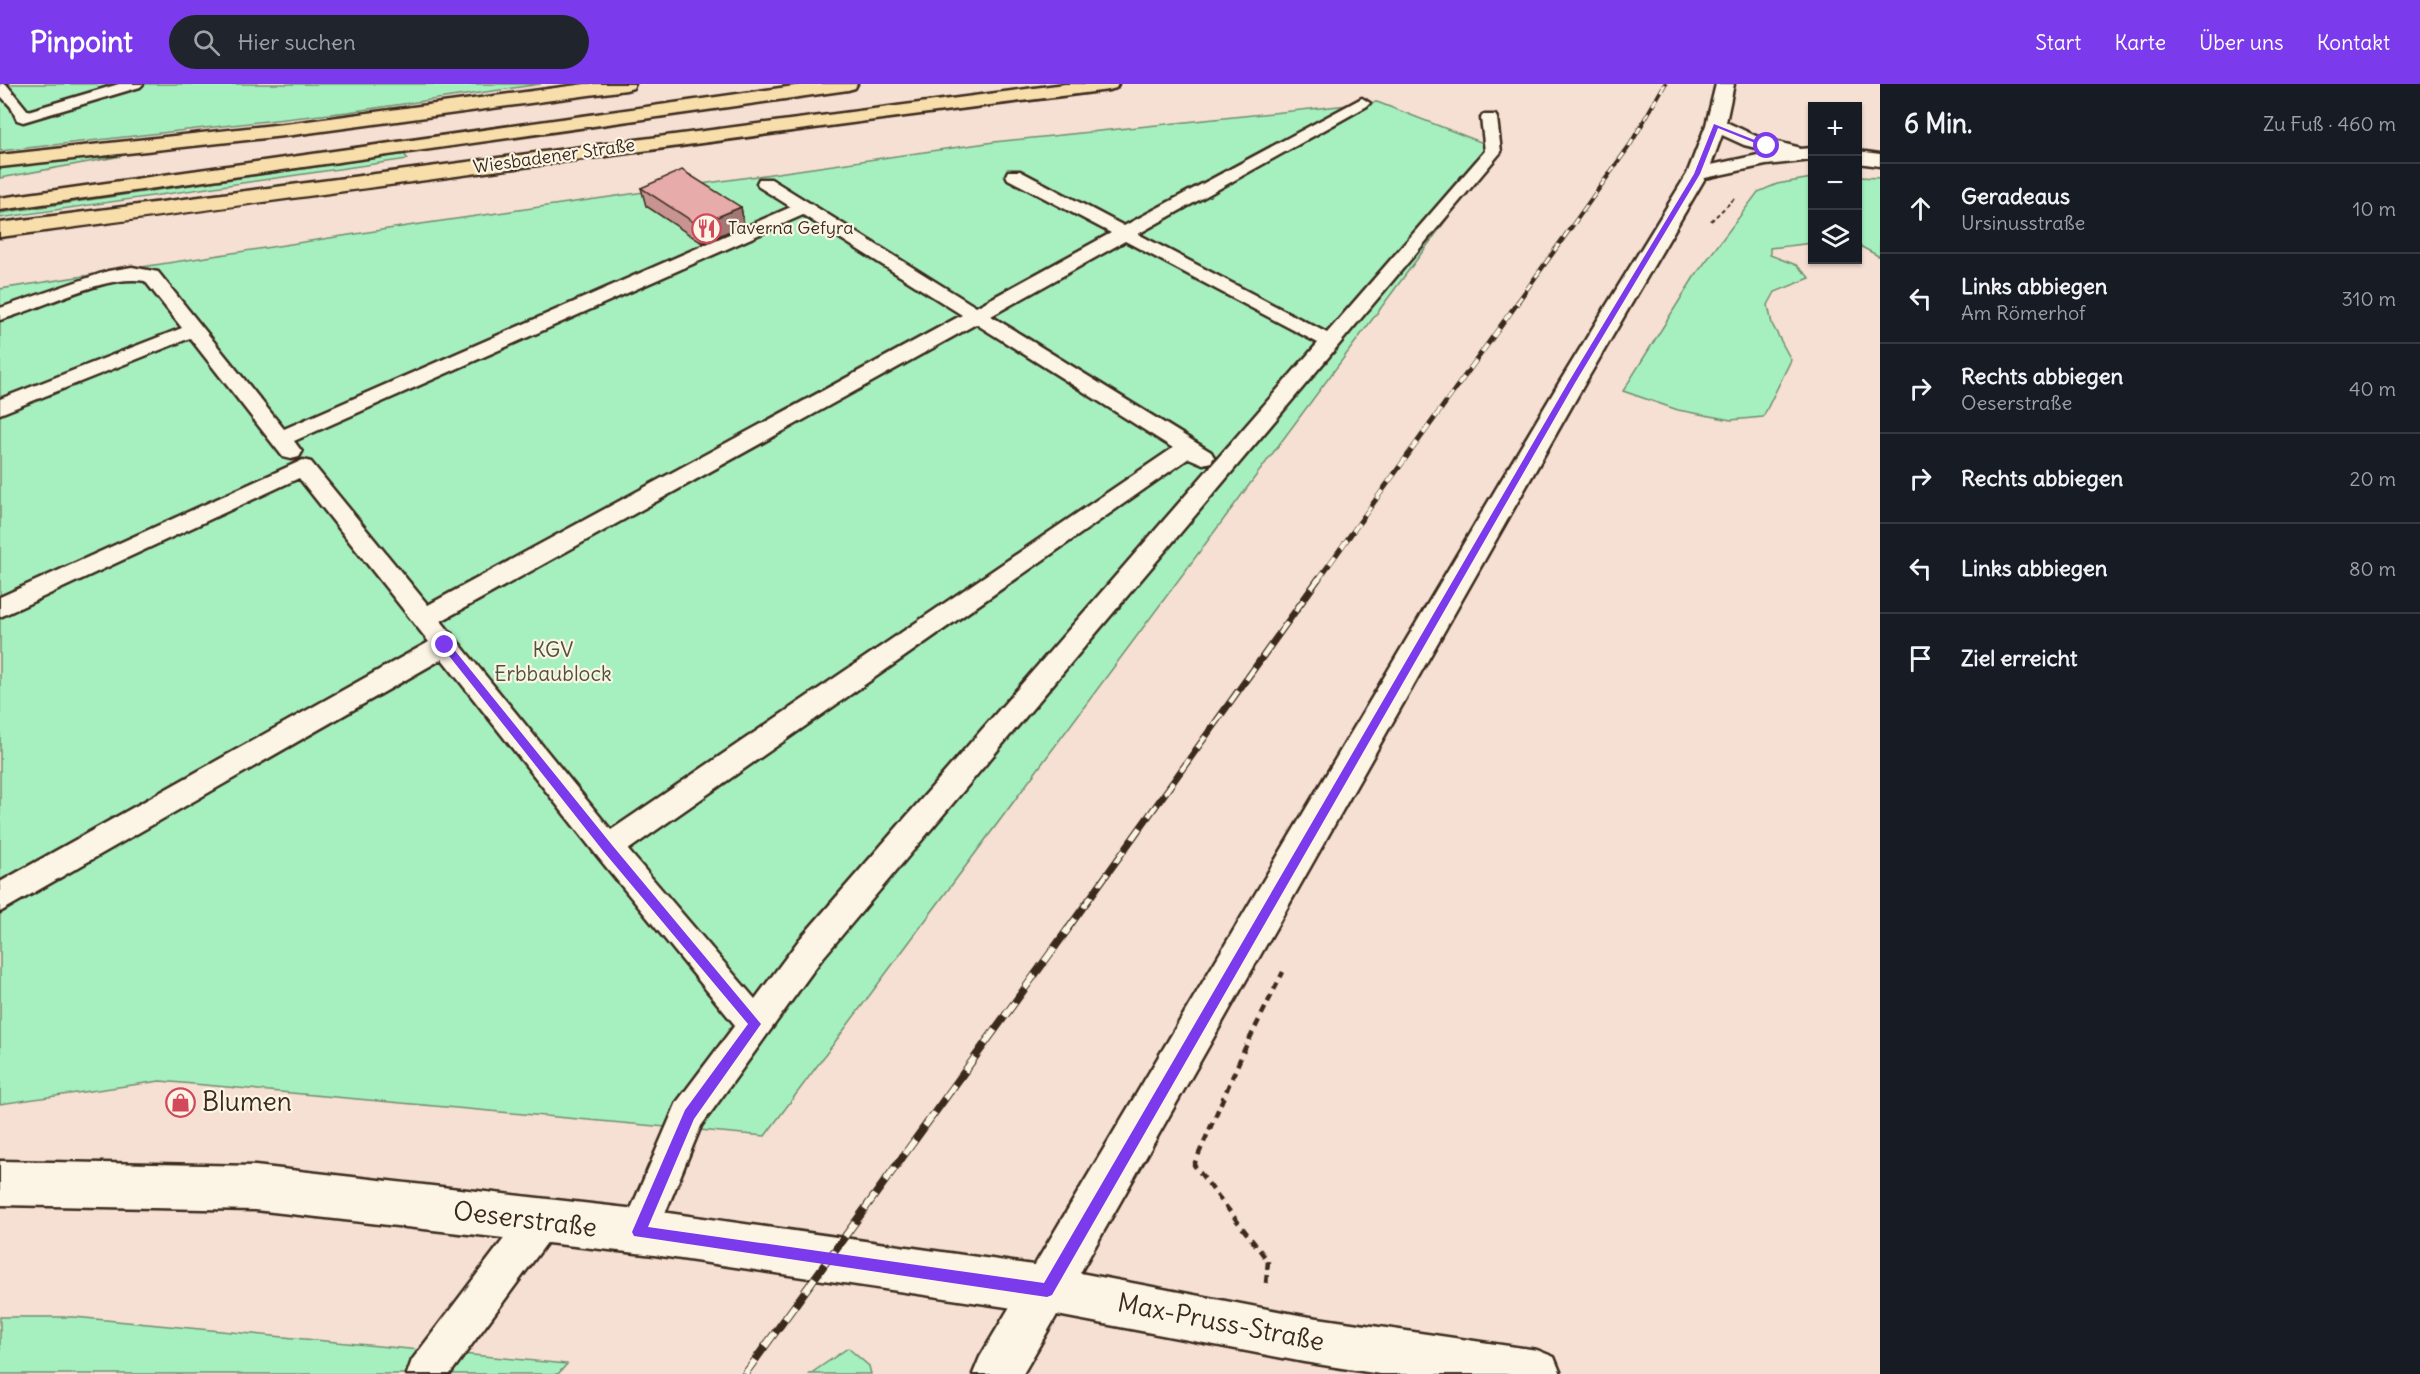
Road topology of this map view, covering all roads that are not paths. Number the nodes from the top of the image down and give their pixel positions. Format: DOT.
graph roads {
  1 [pos="135,84"];
  2 [pos="626,84"];
  3 [pos="848,84"];
  4 [pos="1109,84"];
  5 [pos="1725,84"];
  6 [pos="0,86"];
  7 [pos="1362,104"];
  8 [pos="1489,118"];
  9 [pos="1716,125"];
  10 [pos="293,129"];
  11 [pos="1808,145"];
  12 [pos="1808,153"];
  13 [pos="1808,154"];
  14 [pos="1862,158"];
  15 [pos="1880,160"];
  16 [pos="0,161"];
  17 [pos="1697,174"];
  18 [pos="1014,175"];
  19 [pos="13,179"];
  20 [pos="765,183"];
  21 [pos="339,187"];
  22 [pos="0,204"];
  23 [pos="804,208"];
  24 [pos="0,230"];
  25 [pos="1123,234"];
  26 [pos="57,244"];
  27 [pos="0,314"];
  28 [pos="977,314"];
  29 [pos="193,330"];
  30 [pos="1330,342"];
  31 [pos="0,407"];
  32 [pos="280,439"];
  33 [pos="1189,448"];
  34 [pos="303,468"];
  35 [pos="1222,468"];
  36 [pos="0,609"];
  37 [pos="424,619"];
  38 [pos="445,645"];
  39 [pos="608,848"];
  40 [pos="0,898"];
  41 [pos="755,1024"];
  42 [pos="0,1184"];
  43 [pos="541,1220"];
  44 [pos="639,1232"];
  45 [pos="1047,1290"];
  46 [pos="426,1374"];
  47 [pos="997,1374"];
  48 [pos="1537,1374"];
  1 -- 6 [label="lane"];
  2 -- 10 [label="highway"];
  3 -- 22 [label="highway, Wiesbadener Straße"];
  4 -- 21 [label="highway, Wiesbadener Straße"];
  5 -- 9 [label="main road"];
  7 -- 25 [label="lane"];
  8 -- 30 [label="lane"];
  9 -- 11 [label="main road"];
  9 -- 12 [label="main road"];
  9 -- 17 [label="main road"];
  10 -- 16 [label="highway"];
  10 -- 19 [label="highway"];
  13 -- 17 [label="main road"];
  14 -- 15 [label="main road"];
  17 -- 45 [label="main road"];
  18 -- 25 [label="lane"];
  20 -- 23 [label="lane"];
  21 -- 24 [label="highway, Wiesbadener Straße"];
  21 -- 26 [label="highway"];
  23 -- 28 [label="lane"];
  23 -- 32 [label="lane"];
  25 -- 28 [label="lane"];
  25 -- 30 [label="lane"];
  27 -- 29 [label="lane"];
  28 -- 33 [label="lane"];
  28 -- 37 [label="lane"];
  29 -- 31 [label="lane"];
  29 -- 32 [label="lane"];
  30 -- 35 [label="lane"];
  32 -- 34 [label="lane"];
  33 -- 35 [label="lane"];
  33 -- 39 [label="lane"];
  34 -- 36 [label="lane"];
  34 -- 37 [label="lane"];
  35 -- 41 [label="lane"];
  37 -- 38 [label="lane"];
  38 -- 39 [label="lane"];
  38 -- 40 [label="lane"];
  39 -- 41 [label="lane"];
  41 -- 44 [label="lane"];
  42 -- 43 [label="main road, Oeserstraße"];
  43 -- 44 [label="main road, Oeserstraße"];
  43 -- 46 [label="lane"];
  44 -- 45 [label="main road, Oeserstraße"];
  45 -- 47 [label="main road"];
  45 -- 48 [label="main road, Max-Pruss-Straße"];
}
